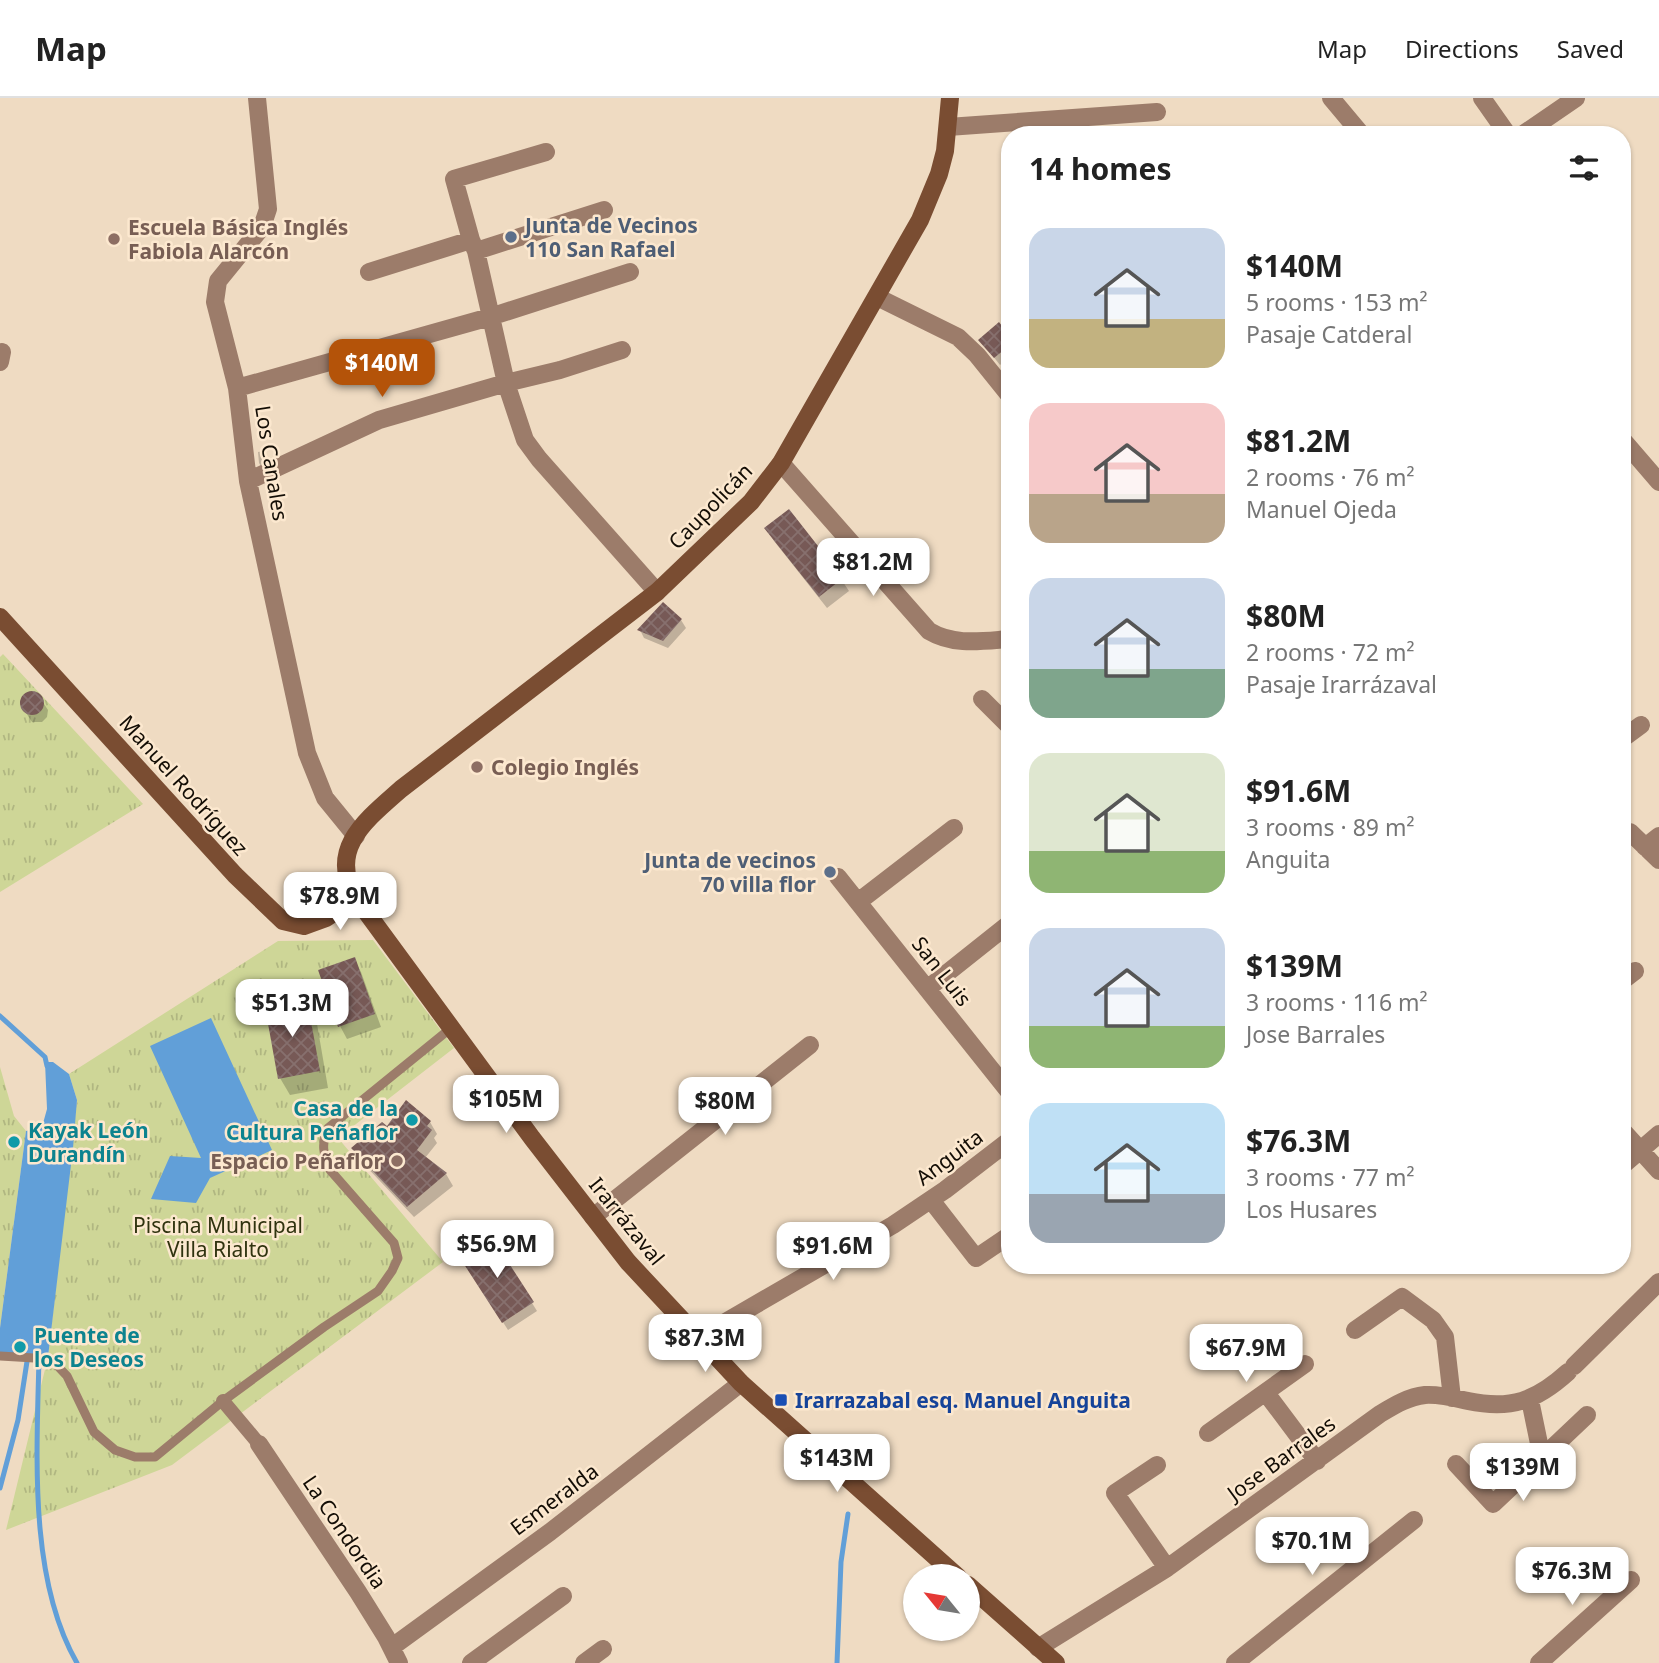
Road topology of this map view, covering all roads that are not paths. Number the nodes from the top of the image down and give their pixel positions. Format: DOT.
graph roads {
  1 [pos="257,98"];
  2 [pos="950,98"];
  3 [pos="1331,98"];
  4 [pos="1482,98"];
  5 [pos="1576,98"];
  6 [pos="1157,112"];
  7 [pos="1354,126"];
  8 [pos="1502,126"];
  9 [pos="1535,126"];
  10 [pos="948,127"];
  11 [pos="546,152"];
  12 [pos="604,210"];
  13 [pos="474,246"];
  14 [pos="369,272"];
  15 [pos="631,272"];
  16 [pos="877,297"];
  17 [pos="490,317"];
  18 [pos="622,350"];
  19 [pos="506,383"];
  20 [pos="1001,385"];
  21 [pos="237,388"];
  22 [pos="1631,449"];
  23 [pos="781,463"];
  24 [pos="248,481"];
  25 [pos="1659,482"];
  26 [pos="657,592"];
  27 [pos="0,617"];
  28 [pos="1001,640"];
  29 [pos="982,699"];
  30 [pos="1001,717"];
  31 [pos="1641,725"];
  32 [pos="1631,732"];
  33 [pos="954,828"];
  34 [pos="1631,832"];
  35 [pos="356,836"];
  36 [pos="1652,841"];
  37 [pos="1659,860"];
  38 [pos="838,877"];
  39 [pos="356,898"];
  40 [pos="858,902"];
  41 [pos="1001,930"];
  42 [pos="927,989"];
  43 [pos="451,1028"];
  44 [pos="810,1045"];
  45 [pos="1001,1082"];
  46 [pos="1659,1134"];
  47 [pos="1631,1140"];
  48 [pos="1001,1147"];
  49 [pos="1640,1150"];
  50 [pos="1631,1158"];
  51 [pos="1659,1171"];
  52 [pos="938,1195"];
  53 [pos="593,1217"];
  54 [pos="1001,1241"];
  55 [pos="1659,1282"];
  56 [pos="1355,1329"];
  57 [pos="698,1338"];
  58 [pos="0,1356"];
  59 [pos="1305,1364"];
  60 [pos="741,1383"];
  61 [pos="1266,1393"];
  62 [pos="1452,1398"];
  63 [pos="1530,1400"];
  64 [pos="223,1401"];
  65 [pos="1587,1415"];
  66 [pos="1208,1433"];
  67 [pos="259,1444"];
  68 [pos="1542,1458"];
  69 [pos="1317,1461"];
  70 [pos="1456,1464"];
  71 [pos="1157,1465"];
  72 [pos="1414,1520"];
  73 [pos="943,1564"];
  74 [pos="1167,1568"];
  75 [pos="1631,1580"];
  76 [pos="563,1595"];
  77 [pos="980,1596"];
  78 [pos="1038,1648"];
  79 [pos="603,1649"];
  80 [pos="396,1655"];
  81 [pos="471,1663"];
  82 [pos="584,1663"];
  83 [pos="1056,1663"];
  84 [pos="1235,1663"];
  85 [pos="1539,1663"];
  1 -- 21 [label="street, Los Canales"];
  2 -- 10 [label="main road, Caupolicán"];
  3 -- 7 [label="street"];
  4 -- 8 [label="street"];
  5 -- 9 [label="street"];
  6 -- 10 [label="street"];
  10 -- 16 [label="main road, Caupolicán"];
  11 -- 13 [label="street"];
  12 -- 13 [label="street"];
  13 -- 14 [label="street"];
  13 -- 17 [label="street"];
  15 -- 17 [label="street"];
  16 -- 20 [label="street"];
  16 -- 23 [label="main road, Caupolicán"];
  17 -- 19 [label="street"];
  17 -- 21 [label="street"];
  18 -- 19 [label="street"];
  19 -- 24 [label="street"];
  19 -- 26 [label="street"];
  21 -- 24 [label="street, Los Canales"];
  22 -- 25 [label="street"];
  23 -- 26 [label="main road, Caupolicán"];
  23 -- 28 [label="street"];
  24 -- 35 [label="street, Los Canales"];
  26 -- 35 [label="main road, Caupolicán"];
  27 -- 39 [label="main road, Manuel Rodríguez"];
  29 -- 30 [label="street"];
  31 -- 32 [label="street"];
  33 -- 40 [label="street"];
  34 -- 36 [label="street"];
  35 -- 39 [label="main road, Irarrázaval"];
  36 -- 37 [label="street"];
  38 -- 40 [label="street, San Luis"];
  39 -- 43 [label="main road, Irarrázaval"];
  40 -- 42 [label="street, San Luis"];
  41 -- 42 [label="street"];
  42 -- 45 [label="street, San Luis"];
  43 -- 53 [label="main road, Irarrázaval"];
  43 -- 64 [label="lane"];
  44 -- 53 [label="street"];
  46 -- 49 [label="street"];
  47 -- 49 [label="street"];
  48 -- 52 [label="street, Anguita"];
  49 -- 50 [label="street"];
  49 -- 51 [label="street"];
  52 -- 54 [label="street"];
  52 -- 57 [label="street, Anguita"];
  53 -- 57 [label="main road, Irarrázaval"];
  55 -- 63 [label="street, Jose Barrales"];
  56 -- 62 [label="street"];
  57 -- 60 [label="main road, Irarrázaval"];
  58 -- 64 [label="lane"];
  59 -- 61 [label="street"];
  60 -- 73 [label="main road, Irarrázaval"];
  60 -- 80 [label="street, Esmeralda"];
  61 -- 66 [label="street"];
  61 -- 69 [label="street"];
  62 -- 63 [label="street, Jose Barrales"];
  62 -- 69 [label="street, Jose Barrales"];
  63 -- 68 [label="street"];
  64 -- 67 [label="street"];
  65 -- 68 [label="street"];
  67 -- 80 [label="street, La Condordia"];
  68 -- 70 [label="street"];
  69 -- 74 [label="street, Jose Barrales"];
  71 -- 74 [label="street"];
  72 -- 84 [label="street"];
  74 -- 78 [label="street, Jose Barrales"];
  75 -- 85 [label="street"];
  76 -- 81 [label="street"];
  77 -- 78 [label="main road"];
  78 -- 83 [label="main road"];
  79 -- 82 [label="street"];
}
